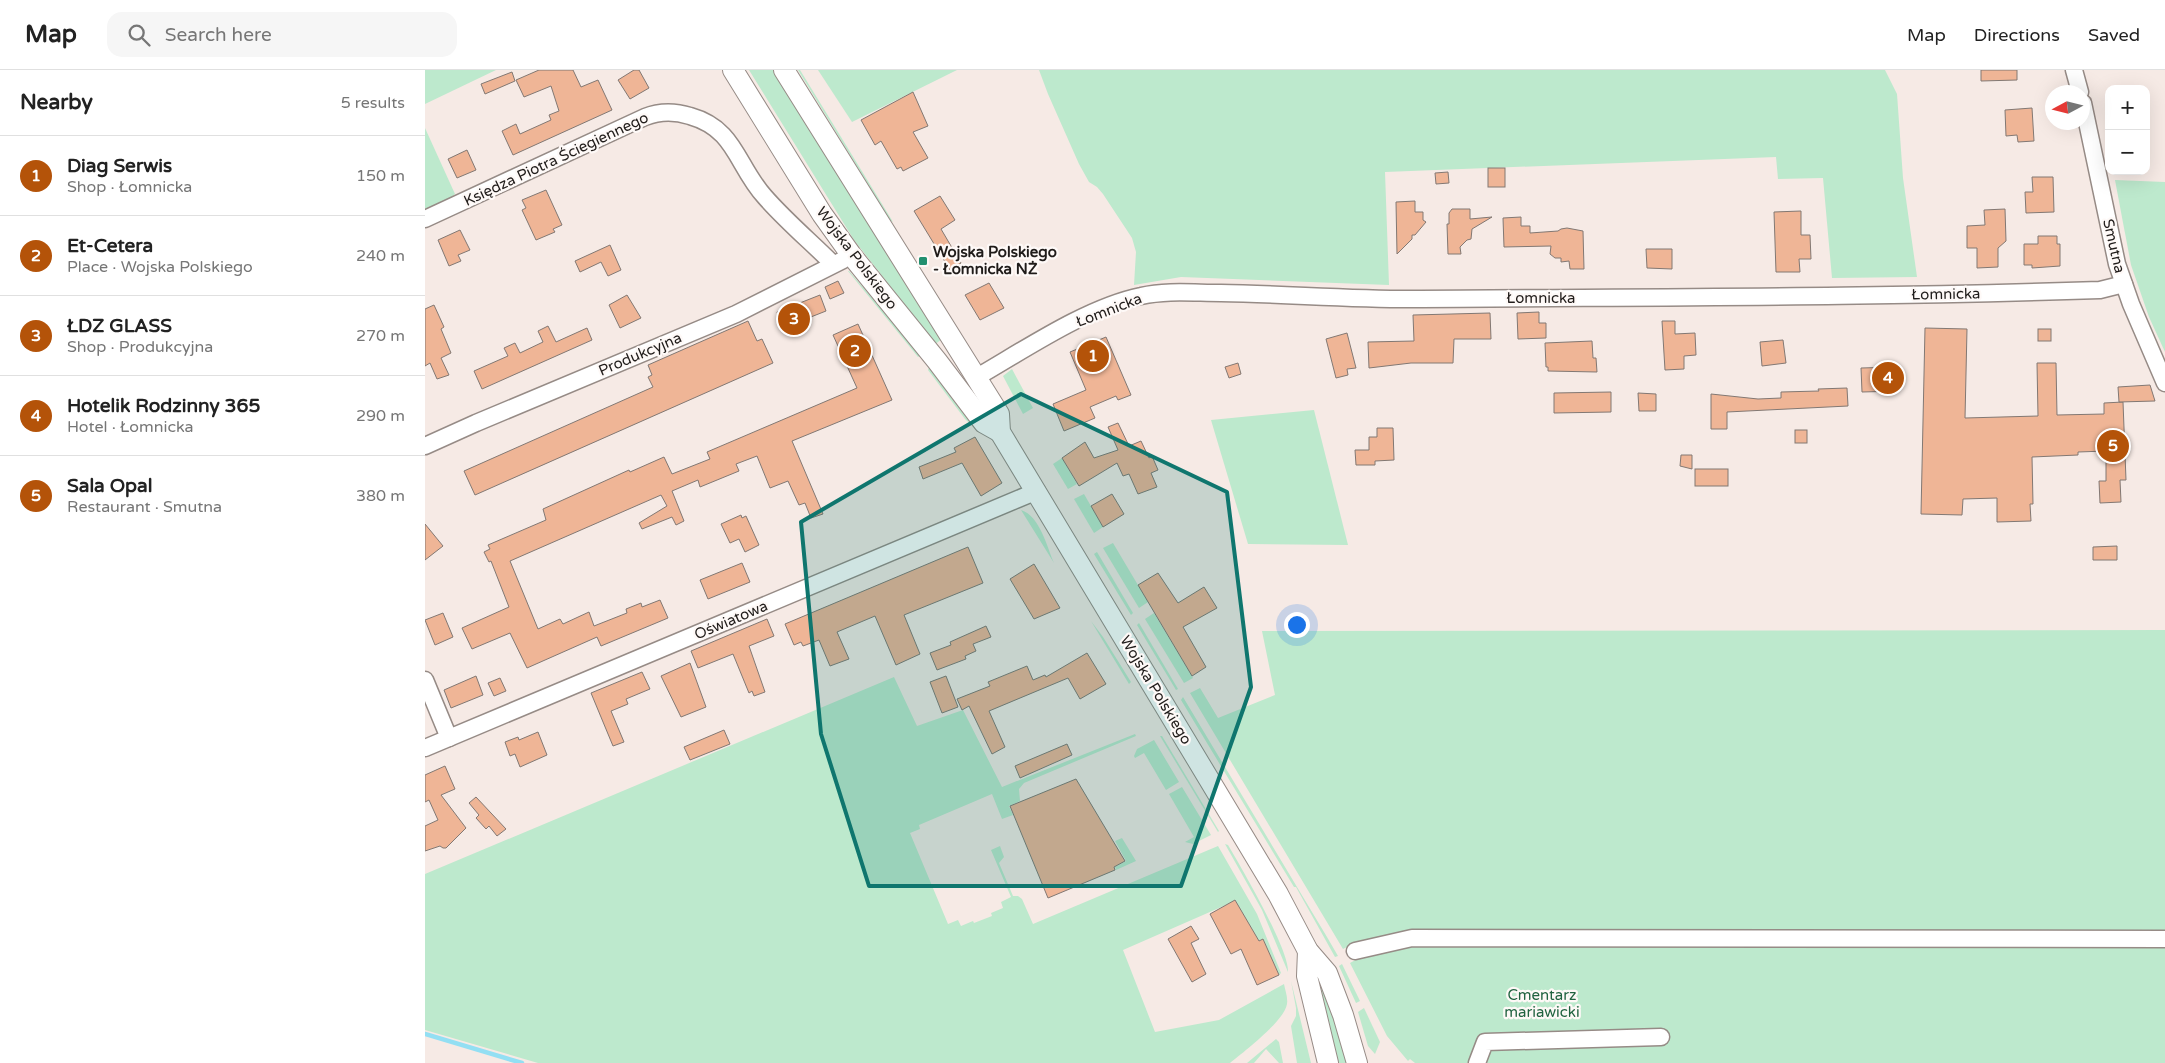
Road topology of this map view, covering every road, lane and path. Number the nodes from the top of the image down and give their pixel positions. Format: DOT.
graph roads {
  1 [pos="733,70"];
  2 [pos="785,70"];
  3 [pos="2074,70"];
  4 [pos="2078,85"];
  5 [pos="2089,130"];
  6 [pos="425,219"];
  7 [pos="852,256"];
  8 [pos="833,264"];
  9 [pos="2124,284"];
  10 [pos="977,377"];
  11 [pos="2165,383"];
  12 [pos="1000,432"];
  13 [pos="425,446"];
  14 [pos="1037,491"];
  15 [pos="425,680"];
  16 [pos="449,738"];
  17 [pos="425,748"];
  18 [pos="2165,939"];
  19 [pos="1308,951"];
  20 [pos="1355,951"];
  21 [pos="1661,1037"];
  22 [pos="1328,1063"];
  23 [pos="1357,1063"];
  24 [pos="1477,1063"];
  1 -- 7 [label="main road, Wojska Polskiego"];
  2 -- 10 [label="main road, Wojska Polskiego"];
  3 -- 4 [label="street"];
  5 -- 9 [label="street, Smutna"];
  6 -- 8 [label="street, Księdza Piotra Ściegiennego"];
  7 -- 8 [label="street, Produkcyjna"];
  7 -- 12 [label="main road, Wojska Polskiego"];
  8 -- 13 [label="street, Produkcyjna"];
  9 -- 10 [label="street, Łomnicka"];
  9 -- 11 [label="street, Smutna"];
  10 -- 12 [label="main road, Wojska Polskiego"];
  12 -- 14 [label="main road, Wojska Polskiego"];
  14 -- 16 [label="street, Oświatowa"];
  14 -- 19 [label="main road, Wojska Polskiego"];
  15 -- 16 [label="street"];
  16 -- 17 [label="street, Oświatowa"];
  18 -- 20 [label="street"];
  19 -- 22 [label="main road"];
  19 -- 23 [label="main road, Wojska Polskiego"];
  21 -- 24 [label="street"];
}
